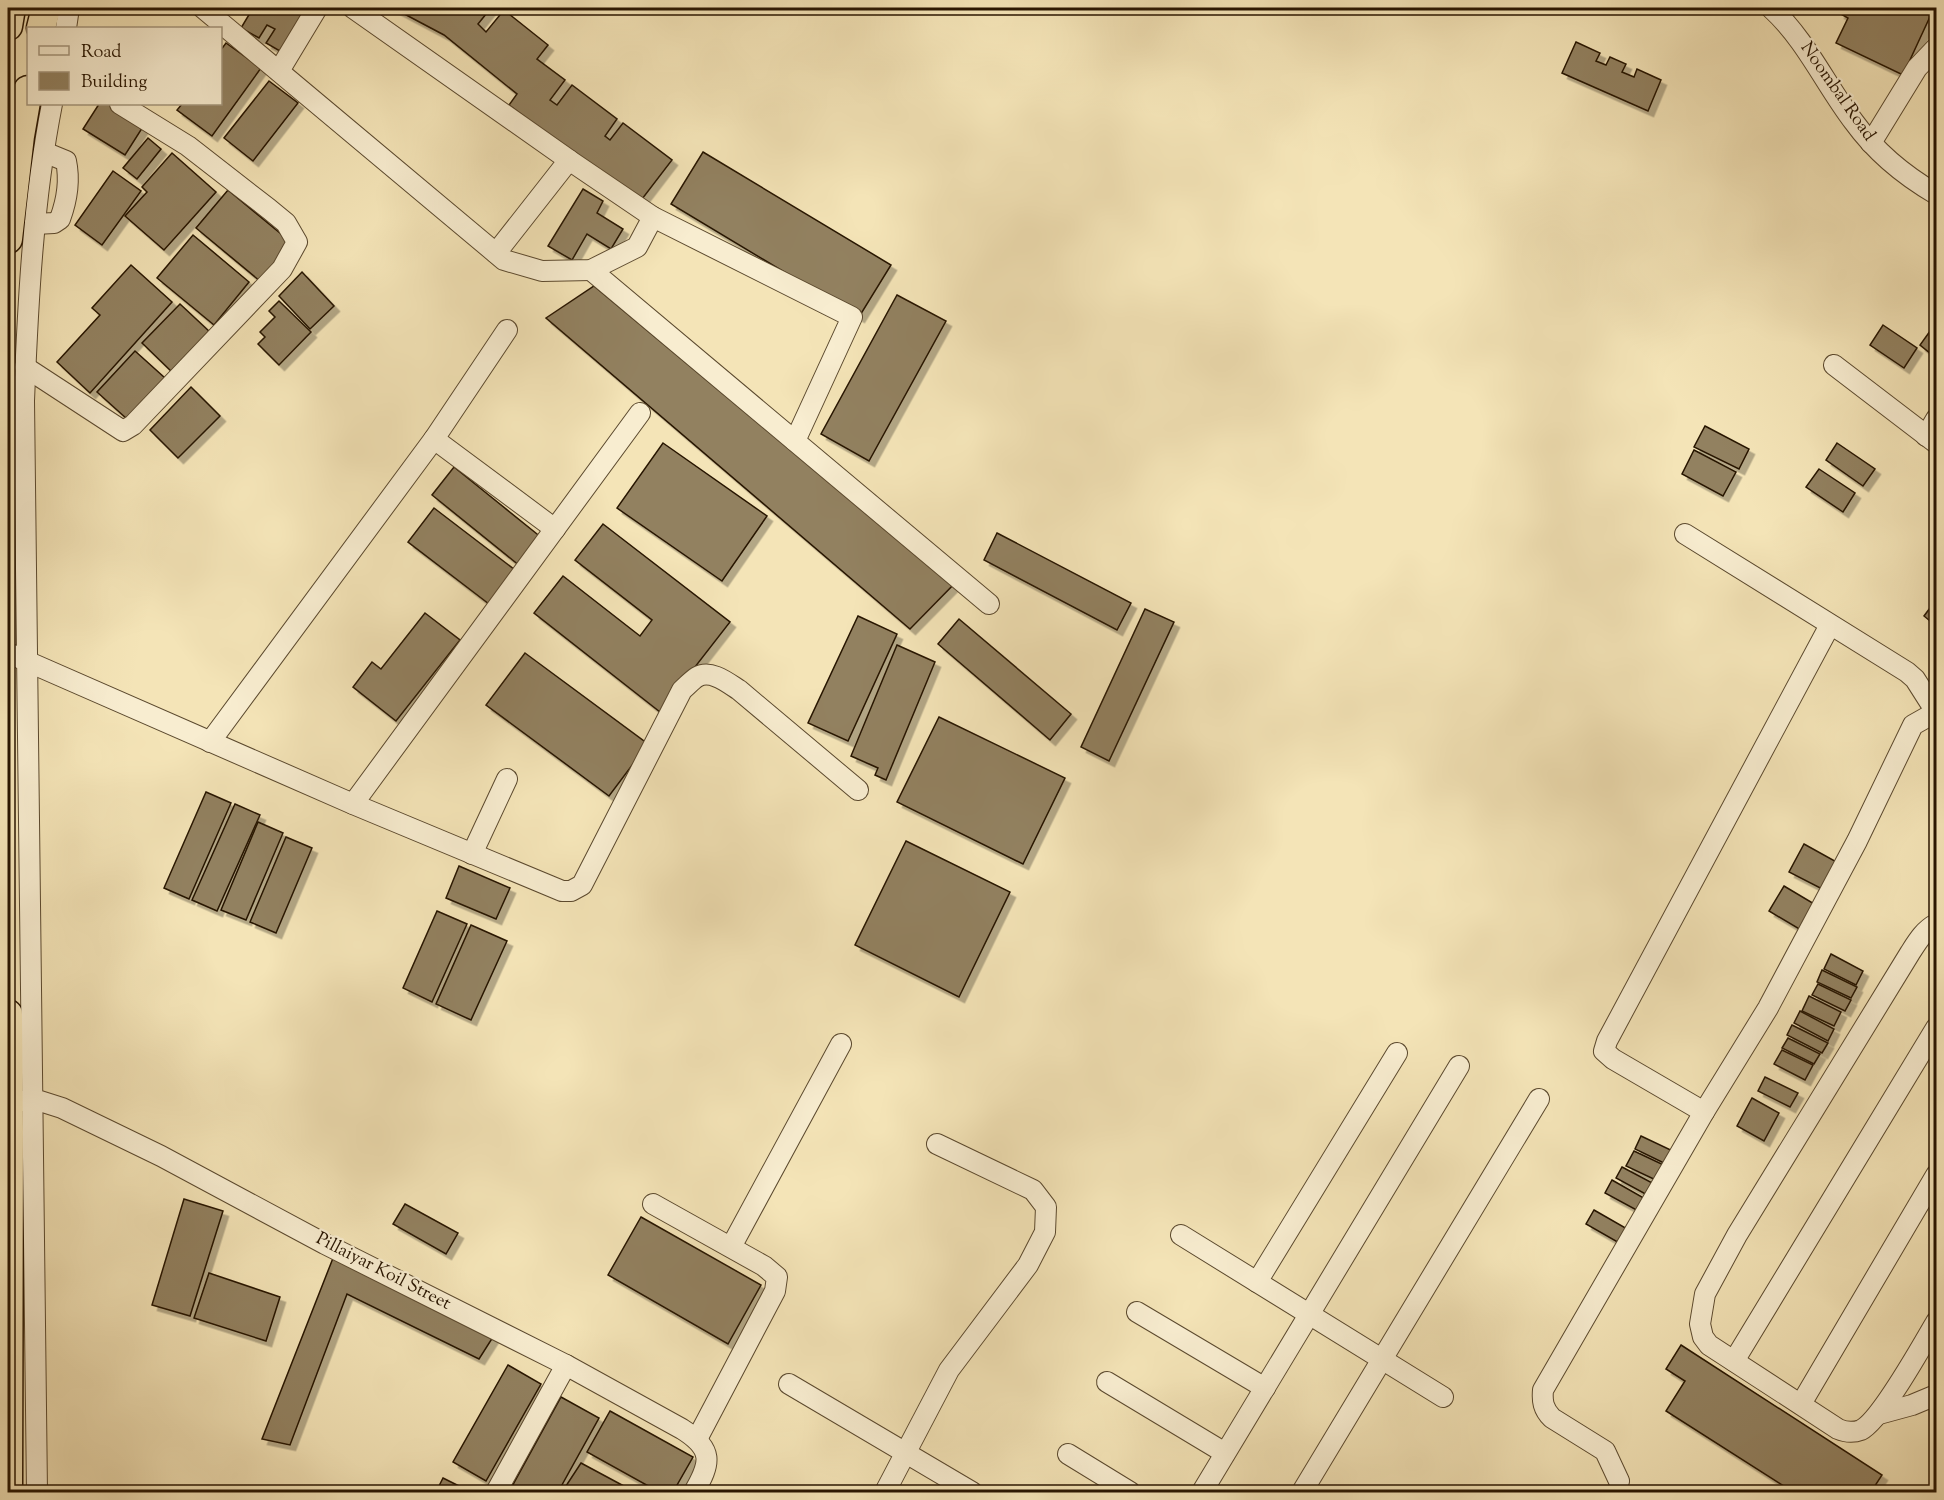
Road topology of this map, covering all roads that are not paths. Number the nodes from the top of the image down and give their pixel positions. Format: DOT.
graph roads {
  1 [pos="11,8"];
  2 [pos="46,8"];
  3 [pos="69,8"];
  4 [pos="203,8"];
  5 [pos="317,8"];
  6 [pos="353,8"];
  7 [pos="1771,8"];
  8 [pos="224,14"];
  9 [pos="8,26"];
  10 [pos="41,27"];
  11 [pos="66,27"];
  12 [pos="1936,48"];
  13 [pos="279,70"];
  14 [pos="27,96"];
  15 [pos="52,105"];
  16 [pos="122,105"];
  17 [pos="1871,143"];
  18 [pos="44,152"];
  19 [pos="569,160"];
  20 [pos="1936,194"];
  21 [pos="653,217"];
  22 [pos="35,224"];
  23 [pos="8,239"];
  24 [pos="496,254"];
  25 [pos="591,270"];
  26 [pos="507,330"];
  27 [pos="1834,365"];
  28 [pos="26,367"];
  29 [pos="640,413"];
  30 [pos="1933,432"];
  31 [pos="434,439"];
  32 [pos="795,441"];
  33 [pos="16,496"];
  34 [pos="555,529"];
  35 [pos="1684,534"];
  36 [pos="989,604"];
  37 [pos="1830,625"];
  38 [pos="8,653"];
  39 [pos="27,661"];
  40 [pos="1936,712"];
  41 [pos="210,742"];
  42 [pos="507,779"];
  43 [pos="858,790"];
  44 [pos="353,804"];
  45 [pos="472,854"];
  46 [pos="1936,924"];
  47 [pos="8,1014"];
  48 [pos="1936,1028"];
  49 [pos="842,1044"];
  50 [pos="1397,1053"];
  51 [pos="1459,1066"];
  52 [pos="1539,1099"];
  53 [pos="21,1101"];
  54 [pos="1704,1112"];
  55 [pos="937,1144"];
  56 [pos="1936,1175"];
  57 [pos="653,1204"];
  58 [pos="1181,1235"];
  59 [pos="731,1247"];
  60 [pos="1257,1282"];
  61 [pos="1137,1312"];
  62 [pos="1309,1315"];
  63 [pos="1936,1322"];
  64 [pos="1382,1360"];
  65 [pos="1734,1361"];
  66 [pos="566,1365"];
  67 [pos="1107,1382"];
  68 [pos="789,1384"];
  69 [pos="1265,1388"];
  70 [pos="1936,1395"];
  71 [pos="1443,1397"];
  72 [pos="1801,1404"];
  73 [pos="1879,1414"];
  74 [pos="697,1439"];
  75 [pos="905,1453"];
  76 [pos="1225,1453"];
  77 [pos="1068,1454"];
  78 [pos="1619,1481"];
  79 [pos="8,1492"];
  80 [pos="37,1492"];
  81 [pos="496,1492"];
  82 [pos="694,1492"];
  83 [pos="885,1492"];
  84 [pos="972,1492"];
  85 [pos="1130,1492"];
  86 [pos="1202,1492"];
  87 [pos="1302,1492"];
  1 -- 9 [label="highway"];
  2 -- 10 [label="highway"];
  3 -- 11 [label="street"];
  4 -- 8 [label="street"];
  5 -- 13 [label="street"];
  6 -- 19 [label="street"];
  7 -- 17 [label="street, Noombal Road"];
  8 -- 13 [label="street"];
  12 -- 17 [label="street"];
  13 -- 24 [label="street"];
  14 -- 23 [label="highway"];
  15 -- 18 [label="street"];
  16 -- 28 [label="street"];
  17 -- 20 [label="street, Noombal Road"];
  18 -- 22 [label="street"];
  18 -- 22 [label="street"];
  19 -- 21 [label="street"];
  19 -- 24 [label="street"];
  21 -- 25 [label="street"];
  21 -- 32 [label="street"];
  22 -- 28 [label="street"];
  24 -- 25 [label="street"];
  25 -- 32 [label="street"];
  26 -- 31 [label="street"];
  27 -- 30 [label="street"];
  28 -- 33 [label="street"];
  29 -- 34 [label="street"];
  31 -- 34 [label="street"];
  31 -- 41 [label="street"];
  32 -- 36 [label="street"];
  33 -- 39 [label="street"];
  34 -- 44 [label="street"];
  35 -- 37 [label="street"];
  37 -- 40 [label="street"];
  37 -- 54 [label="street"];
  38 -- 39 [label="street"];
  39 -- 41 [label="street"];
  39 -- 53 [label="street"];
  40 -- 54 [label="street"];
  41 -- 44 [label="street"];
  42 -- 45 [label="street"];
  43 -- 45 [label="street"];
  44 -- 45 [label="street"];
  46 -- 65 [label="street"];
  47 -- 53 [label="highway"];
  48 -- 65 [label="street"];
  49 -- 59 [label="street"];
  50 -- 60 [label="street"];
  51 -- 62 [label="street"];
  52 -- 64 [label="street"];
  53 -- 66 [label="street, Pillaiyar Koil Street"];
  53 -- 79 [label="highway"];
  53 -- 80 [label="street"];
  54 -- 78 [label="street"];
  55 -- 75 [label="street"];
  56 -- 72 [label="street"];
  57 -- 59 [label="street"];
  58 -- 60 [label="street"];
  59 -- 74 [label="street"];
  60 -- 62 [label="street"];
  61 -- 69 [label="street"];
  62 -- 64 [label="street"];
  62 -- 69 [label="street"];
  63 -- 73 [label="street"];
  64 -- 71 [label="street"];
  64 -- 87 [label="street"];
  65 -- 72 [label="street"];
  66 -- 74 [label="street, Pillaiyar Koil Street"];
  66 -- 81 [label="street"];
  67 -- 76 [label="street"];
  68 -- 75 [label="street"];
  69 -- 76 [label="street"];
  70 -- 73 [label="street"];
  72 -- 73 [label="street"];
  74 -- 82 [label="street"];
  75 -- 83 [label="street"];
  75 -- 84 [label="street"];
  76 -- 86 [label="street"];
  77 -- 85 [label="street"];
}
